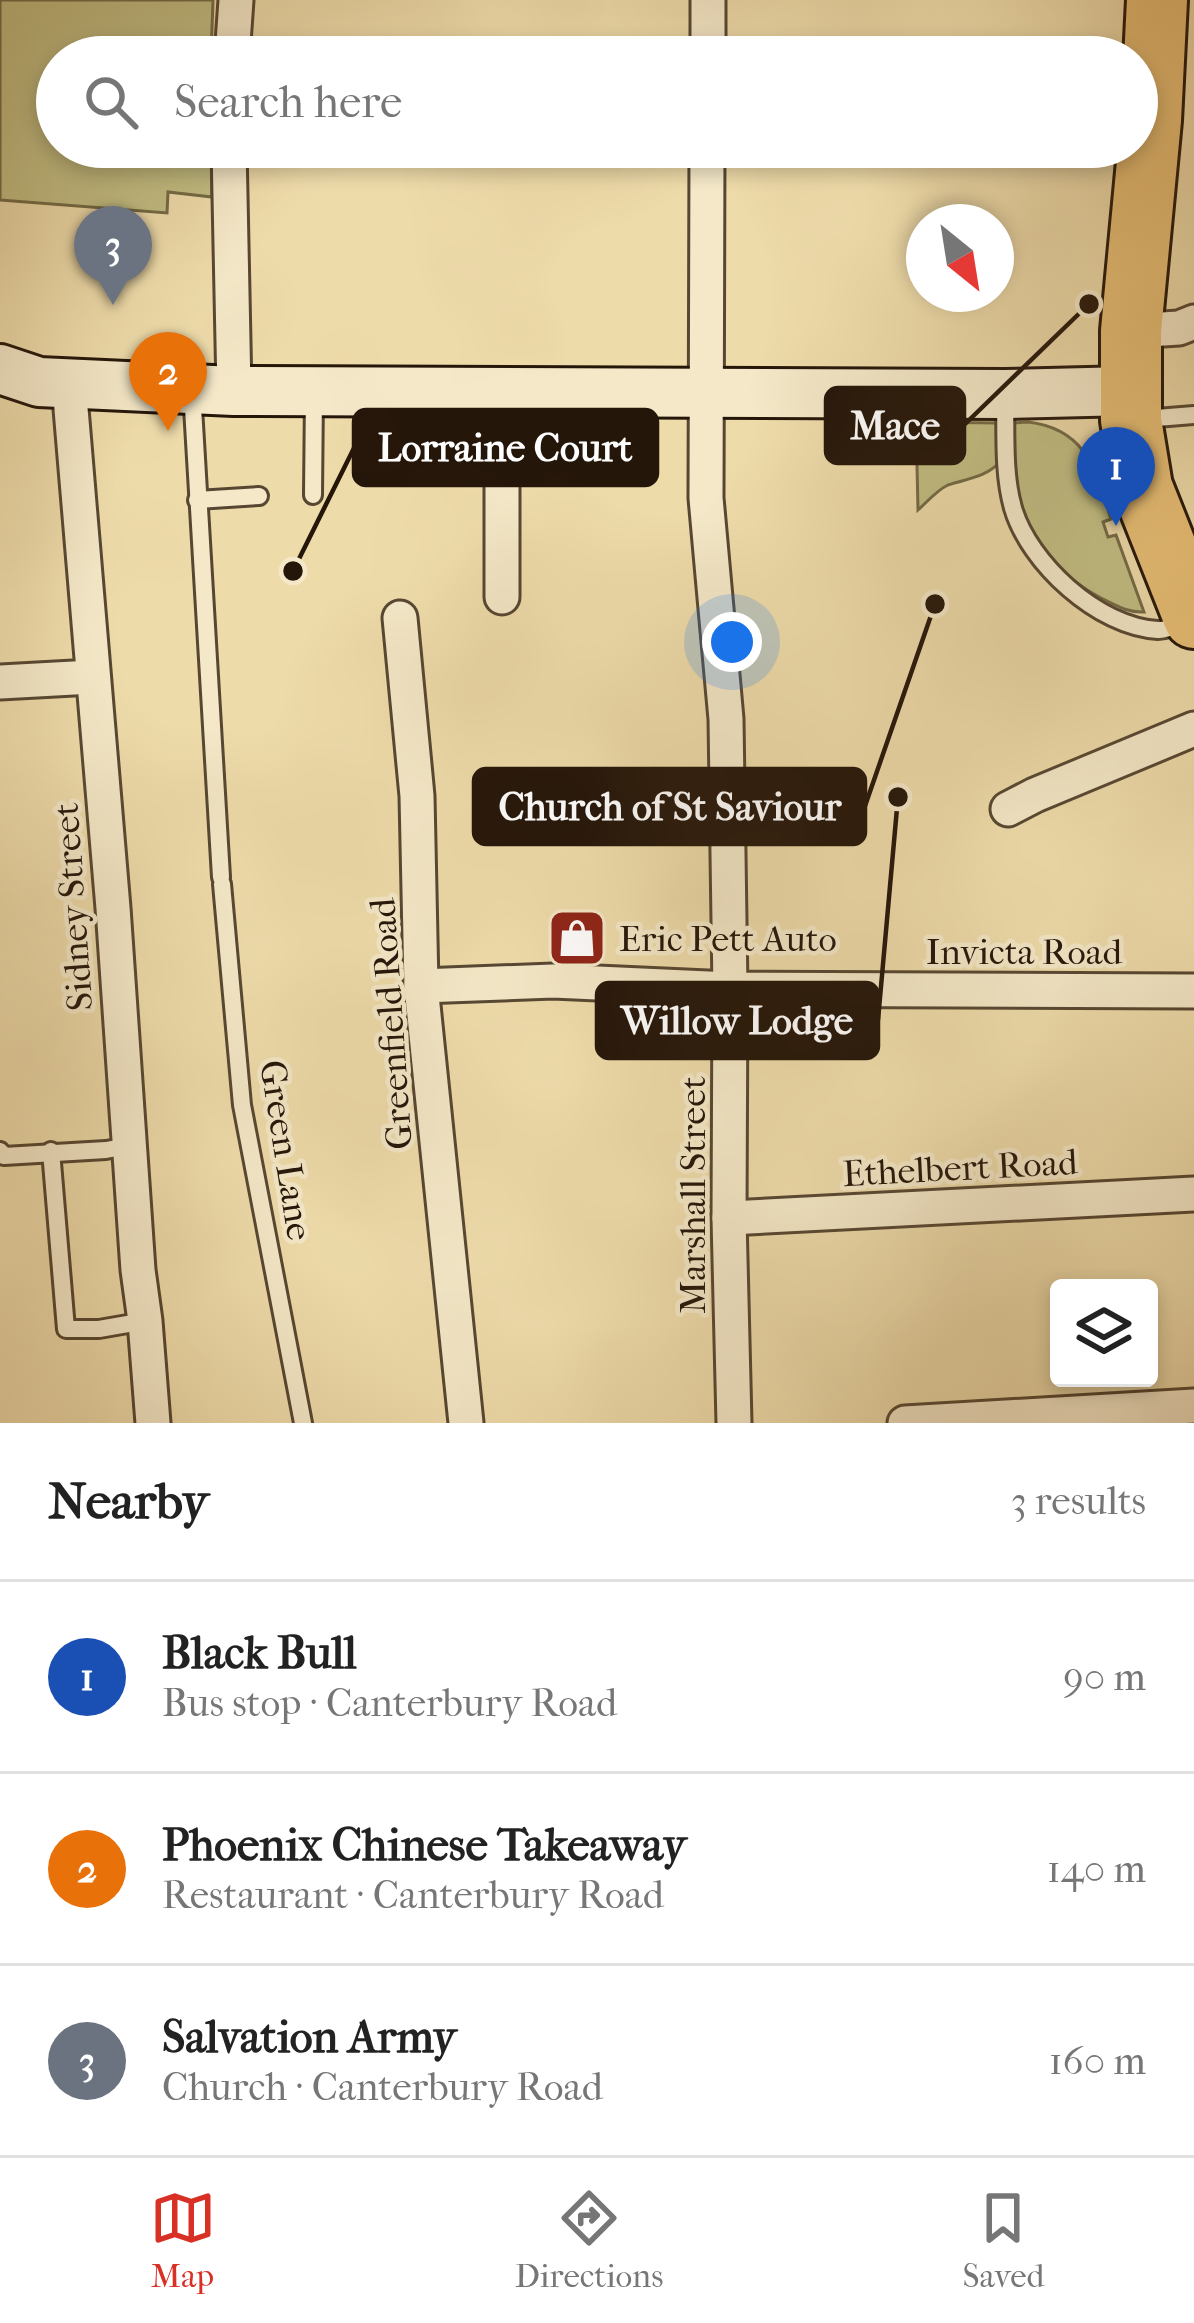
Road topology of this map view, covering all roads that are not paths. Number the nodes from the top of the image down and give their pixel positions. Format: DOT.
graph roads {
  1 [pos="236,0"];
  2 [pos="708,0"];
  3 [pos="1157,0"];
  4 [pos="233,36"];
  5 [pos="707,36"];
  6 [pos="1153,36"];
  7 [pos="228,168"];
  8 [pos="707,168"];
  9 [pos="1141,168"];
  10 [pos="1194,322"];
  11 [pos="1131,331"];
  12 [pos="0,369"];
  13 [pos="69,385"];
  14 [pos="314,390"];
  15 [pos="213,391"];
  16 [pos="502,391"];
  17 [pos="705,392"];
  18 [pos="1005,394"];
  19 [pos="1130,406"];
  20 [pos="1194,416"];
  21 [pos="313,495"];
  22 [pos="259,496"];
  23 [pos="197,500"];
  24 [pos="1182,557"];
  25 [pos="502,597"];
  26 [pos="400,618"];
  27 [pos="1194,619"];
  28 [pos="92,676"];
  29 [pos="0,682"];
  30 [pos="1194,729"];
  31 [pos="1008,809"];
  32 [pos="421,986"];
  33 [pos="730,989"];
  34 [pos="1194,992"];
  35 [pos="128,1146"];
  36 [pos="0,1151"];
  37 [pos="51,1151"];
  38 [pos="1194,1195"];
  39 [pos="729,1218"];
  40 [pos="145,1322"];
  41 [pos="1194,1406"];
  42 [pos="153,1423"];
  43 [pos="303,1423"];
  44 [pos="466,1423"];
  45 [pos="734,1423"];
  46 [pos="905,1423"];
  1 -- 4 [label="street"];
  2 -- 5 [label="street"];
  3 -- 6 [label="highway"];
  7 -- 15 [label="street"];
  8 -- 17 [label="street, Marshall Street"];
  9 -- 11 [label="highway"];
  10 -- 11 [label="street"];
  11 -- 19 [label="highway"];
  12 -- 13 [label="street"];
  13 -- 15 [label="street"];
  13 -- 28 [label="street, Sidney Street"];
  14 -- 15 [label="street"];
  14 -- 16 [label="street"];
  14 -- 21 [label="lane"];
  15 -- 23 [label="lane, Green Lane"];
  16 -- 17 [label="street"];
  16 -- 25 [label="street"];
  17 -- 18 [label="street"];
  17 -- 33 [label="street, Marshall Street"];
  18 -- 19 [label="street"];
  18 -- 27 [label="lane"];
  19 -- 20 [label="lane"];
  19 -- 24 [label="highway"];
  22 -- 23 [label="lane"];
  23 -- 43 [label="lane, Green Lane"];
  24 -- 27 [label="highway"];
  26 -- 32 [label="street, Greenfield Road"];
  28 -- 29 [label="street"];
  28 -- 35 [label="street, Sidney Street"];
  30 -- 31 [label="street"];
  32 -- 33 [label="street, Invicta Road"];
  32 -- 44 [label="street, Greenfield Road"];
  33 -- 34 [label="street, Invicta Road"];
  33 -- 39 [label="street, Marshall Street"];
  35 -- 37 [label="lane"];
  35 -- 40 [label="street, Sidney Street"];
  36 -- 37 [label="lane"];
  37 -- 40 [label="lane"];
  38 -- 39 [label="street, Ethelbert Road"];
  39 -- 45 [label="street, Marshall Street"];
  40 -- 42 [label="street, Sidney Street"];
  41 -- 46 [label="street"];
}
